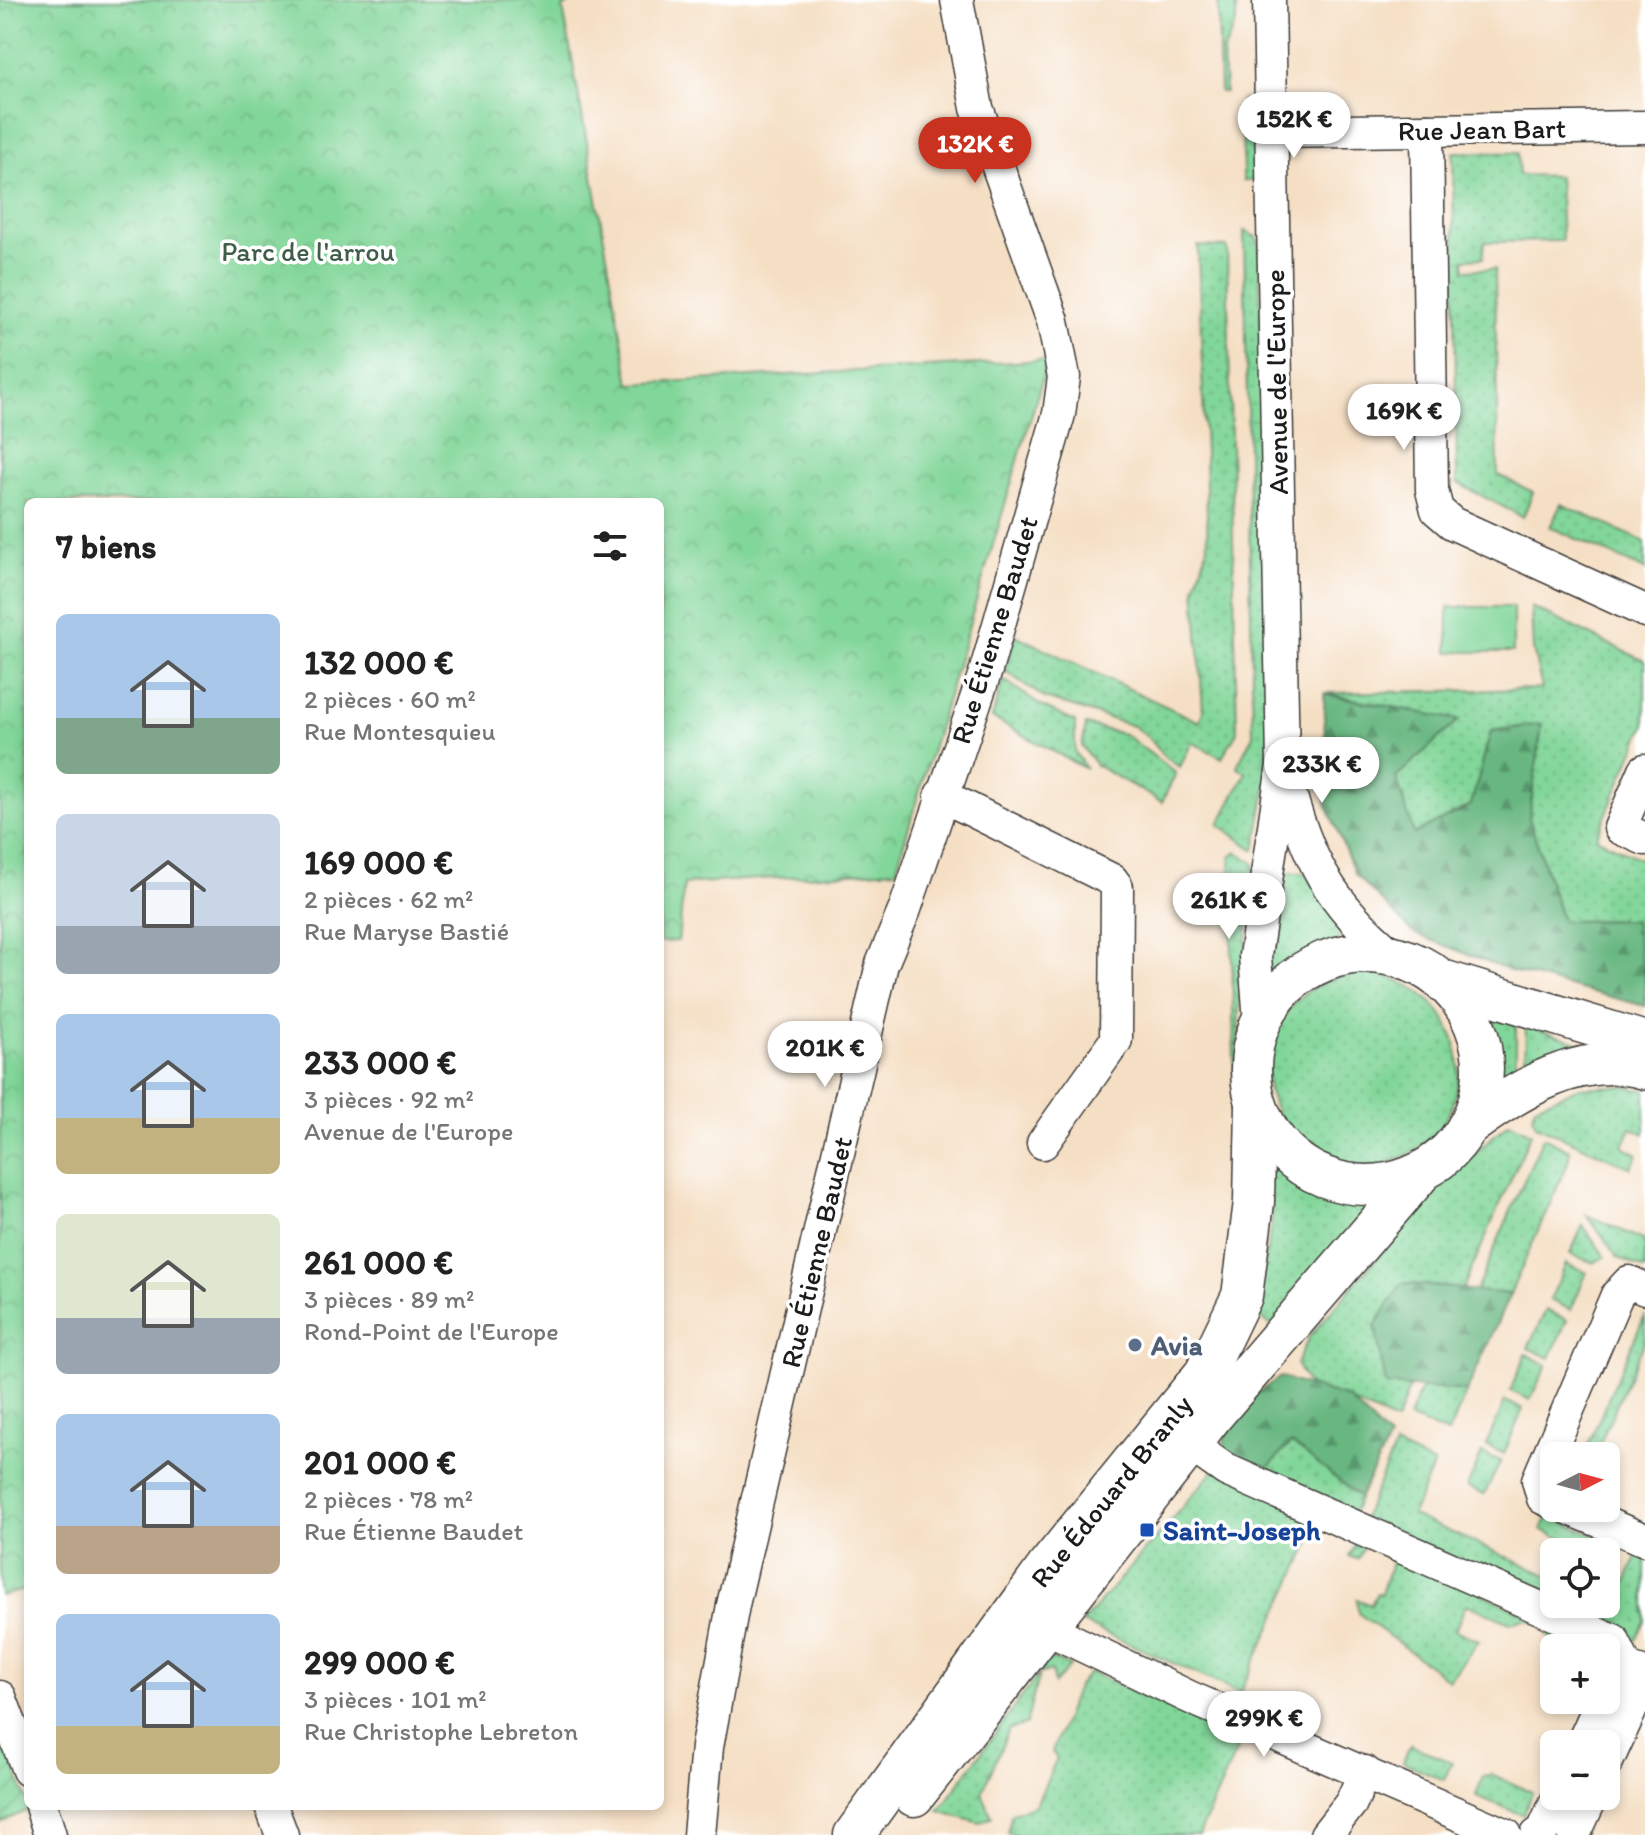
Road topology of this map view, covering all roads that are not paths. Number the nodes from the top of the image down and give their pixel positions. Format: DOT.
graph roads {
  1 [pos="957,0"];
  2 [pos="1269,0"];
  3 [pos="1645,127"];
  4 [pos="1427,130"];
  5 [pos="1271,132"];
  6 [pos="1645,611"];
  7 [pos="1283,765"];
  8 [pos="1645,770"];
  9 [pos="941,795"];
  10 [pos="1645,839"];
  11 [pos="1393,955"];
  12 [pos="1442,980"];
  13 [pos="1260,1022"];
  14 [pos="1645,1042"];
  15 [pos="1645,1069"];
  16 [pos="1256,1104"];
  17 [pos="1469,1126"];
  18 [pos="1043,1143"];
  19 [pos="1421,1173"];
  20 [pos="1645,1289"];
  21 [pos="1554,1442"];
  22 [pos="1189,1444"];
  23 [pos="1602,1522"];
  24 [pos="1645,1540"];
  25 [pos="1046,1628"];
  26 [pos="1631,1678"];
  27 [pos="0,1697"];
  28 [pos="1616,1730"];
  29 [pos="24,1760"];
  30 [pos="1365,1772"];
  31 [pos="42,1810"];
  32 [pos="273,1810"];
  33 [pos="1553,1810"];
  34 [pos="1586,1810"];
  35 [pos="50,1835"];
  36 [pos="282,1835"];
  37 [pos="699,1835"];
  38 [pos="854,1835"];
  39 [pos="884,1835"];
  40 [pos="1326,1835"];
  41 [pos="1506,1835"];
  42 [pos="1537,1835"];
  43 [pos="1574,1835"];
  1 -- 9 [label="street, Rue Étienne Baudet"];
  2 -- 5 [label="street, Avenue de l'Europe"];
  3 -- 4 [label="street, Rue Jean Bart"];
  4 -- 5 [label="street, Rue Jean Bart"];
  4 -- 6 [label="street"];
  5 -- 7 [label="street, Avenue de l'Europe"];
  7 -- 11 [label="street, Avenue de l'Europe"];
  7 -- 13 [label="street, Avenue de l'Europe"];
  8 -- 10 [label="street"];
  9 -- 18 [label="street"];
  9 -- 37 [label="street, Rue Étienne Baudet"];
  11 -- 12 [label="main road"];
  11 -- 13 [label="main road"];
  12 -- 14 [label="main road"];
  12 -- 17 [label="main road"];
  13 -- 16 [label="main road"];
  15 -- 17 [label="main road"];
  16 -- 19 [label="main road"];
  16 -- 38 [label="main road, Rue Édouard Branly"];
  17 -- 19 [label="main road"];
  19 -- 22 [label="main road, Rue Édouard Branly"];
  20 -- 21 [label="street"];
  22 -- 25 [label="main road, Rue Édouard Branly"];
  22 -- 26 [label="street"];
  23 -- 24 [label="street"];
  25 -- 30 [label="street"];
  25 -- 39 [label="main road, Rue Édouard Branly"];
  26 -- 28 [label="street"];
  27 -- 29 [label="street"];
  30 -- 40 [label="street"];
  30 -- 41 [label="street"];
  31 -- 35 [label="street"];
  32 -- 36 [label="street"];
  33 -- 42 [label="street"];
  34 -- 43 [label="street"];
}
